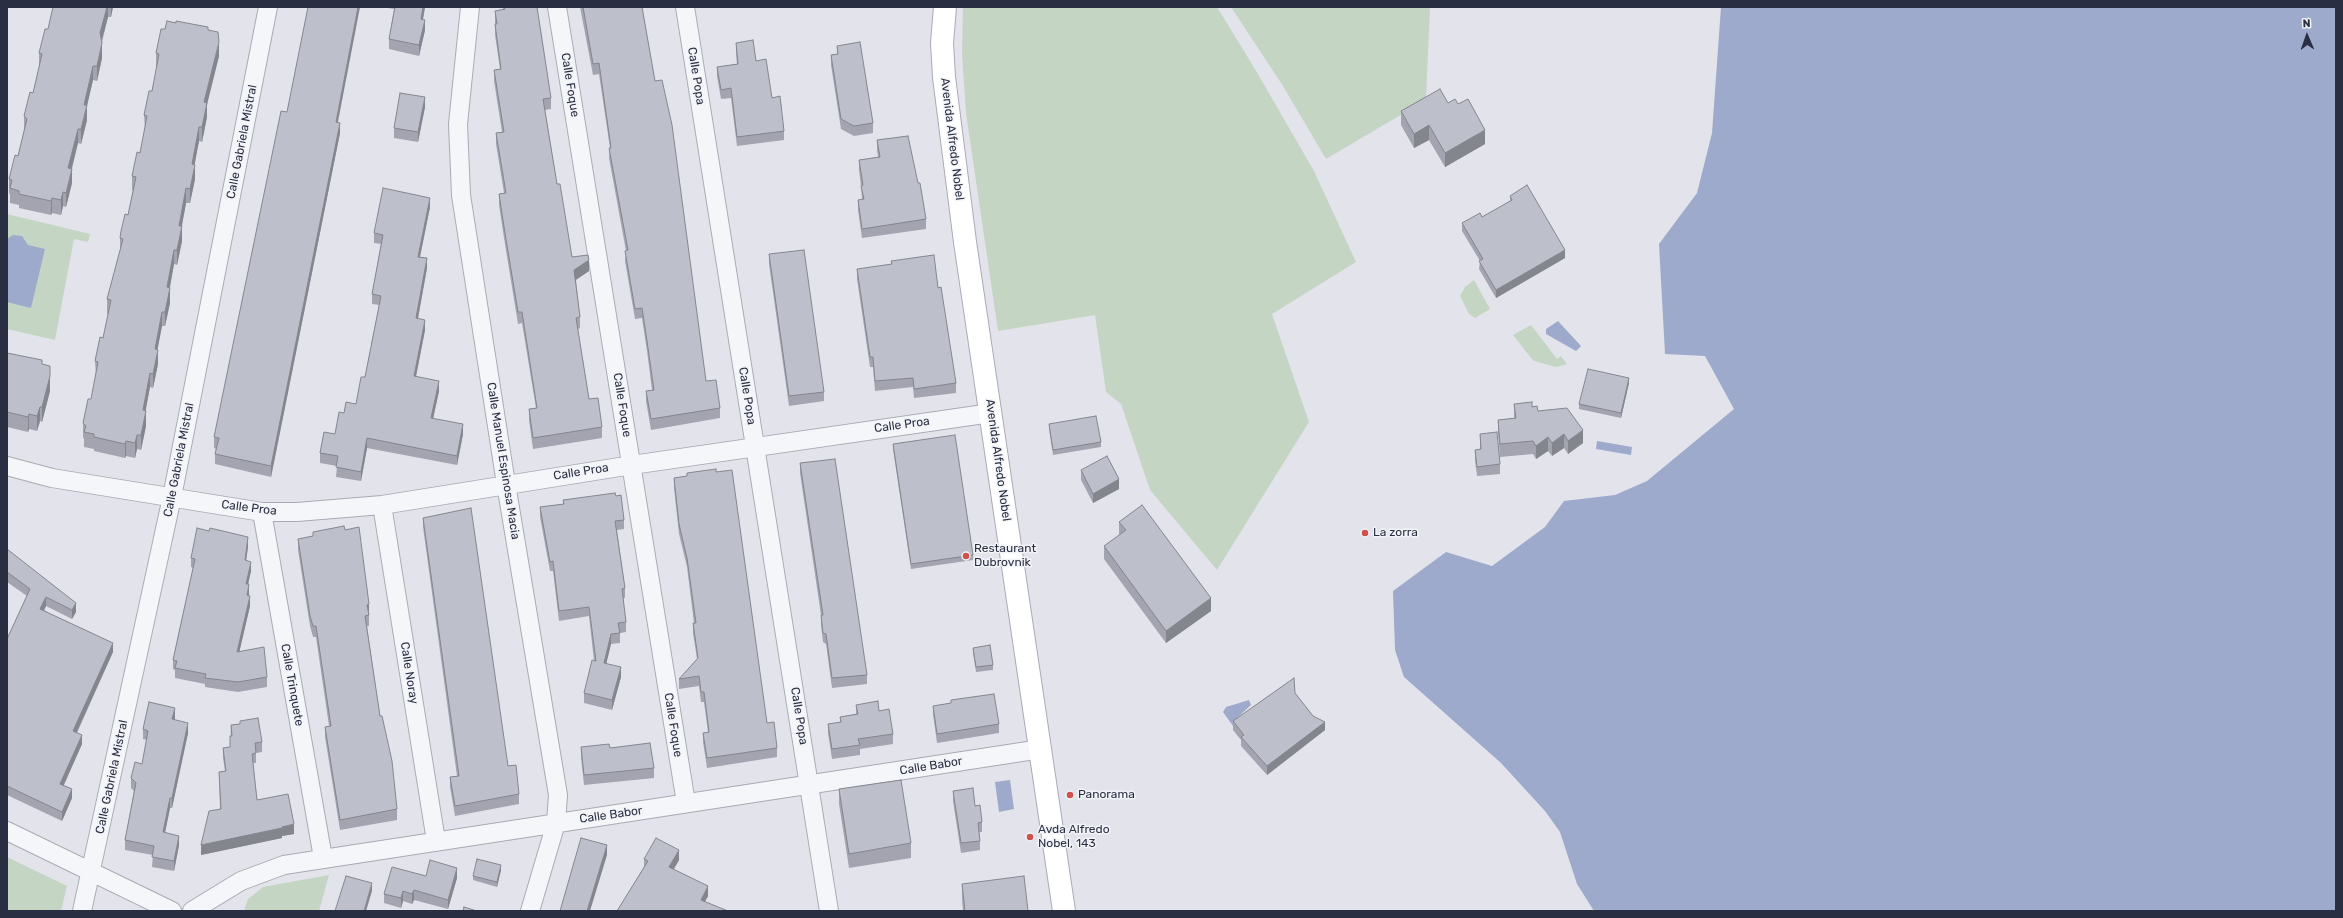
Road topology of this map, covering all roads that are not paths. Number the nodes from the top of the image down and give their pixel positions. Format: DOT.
graph roads {
  1 [pos="268,7"];
  2 [pos="470,7"];
  3 [pos="557,7"];
  4 [pos="685,7"];
  5 [pos="945,7"];
  6 [pos="990,413"];
  7 [pos="755,446"];
  8 [pos="632,465"];
  9 [pos="7,466"];
  10 [pos="506,484"];
  11 [pos="172,497"];
  12 [pos="382,505"];
  13 [pos="262,512"];
  14 [pos="1041,749"];
  15 [pos="810,784"];
  16 [pos="686,803"];
  17 [pos="556,823"];
  18 [pos="7,831"];
  19 [pos="436,841"];
  20 [pos="323,858"];
  21 [pos="92,873"];
  22 [pos="82,911"];
  23 [pos="172,911"];
  24 [pos="192,911"];
  25 [pos="530,911"];
  26 [pos="829,911"];
  27 [pos="1064,911"];
  1 -- 11 [label="street, Calle Gabriela Mistral"];
  2 -- 10 [label="street, Calle Manuel Espinosa Macia"];
  3 -- 8 [label="street, Calle Foque"];
  4 -- 7 [label="street, Calle Popa"];
  5 -- 6 [label="main road, Avenida Alfredo Nobel"];
  6 -- 7 [label="street, Calle Proa"];
  6 -- 14 [label="main road, Avenida Alfredo Nobel"];
  7 -- 8 [label="street, Calle Proa"];
  7 -- 15 [label="street, Calle Popa"];
  8 -- 10 [label="street, Calle Proa"];
  8 -- 16 [label="street, Calle Foque"];
  9 -- 11 [label="street, Calle Proa"];
  10 -- 12 [label="street, Calle Proa"];
  10 -- 17 [label="street, Calle Manuel Espinosa Macia"];
  11 -- 13 [label="street, Calle Proa"];
  11 -- 21 [label="street, Calle Gabriela Mistral"];
  12 -- 13 [label="street, Calle Proa"];
  12 -- 19 [label="street, Calle Noray"];
  13 -- 20 [label="street, Calle Trinquete"];
  14 -- 15 [label="street, Calle Babor"];
  14 -- 27 [label="main road, Avenida Alfredo Nobel"];
  15 -- 16 [label="street, Calle Babor"];
  15 -- 26 [label="street, Calle Popa"];
  16 -- 17 [label="street, Calle Babor"];
  17 -- 19 [label="street, Calle Babor"];
  17 -- 25 [label="street, Calle Manuel Espinosa Macia"];
  18 -- 21 [label="street"];
  19 -- 20 [label="street, Calle Babor"];
  20 -- 24 [label="street, Calle Babor"];
  21 -- 22 [label="street, Calle Gabriela Mistral"];
  21 -- 23 [label="street"];
}
